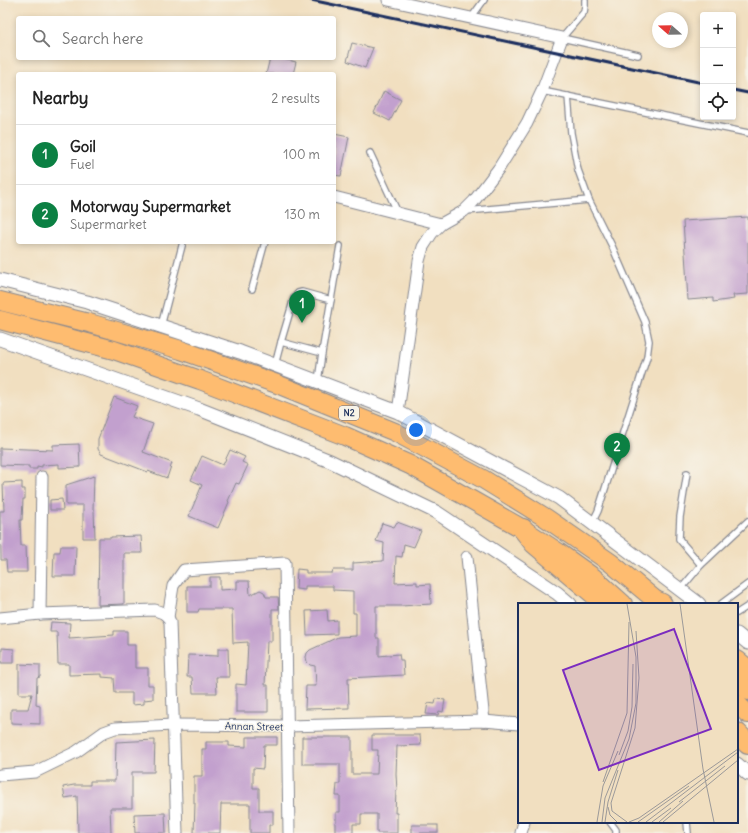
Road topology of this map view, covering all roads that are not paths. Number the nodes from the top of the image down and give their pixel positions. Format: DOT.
graph roads {
  1 [pos="388,0"];
  2 [pos="484,0"];
  3 [pos="585,0"];
  4 [pos="471,18"];
  5 [pos="562,38"];
  6 [pos="638,55"];
  7 [pos="542,91"];
  8 [pos="568,96"];
  9 [pos="748,133"];
  10 [pos="370,154"];
  11 [pos="336,198"];
  12 [pos="589,200"];
  13 [pos="464,211"];
  14 [pos="398,213"];
  15 [pos="441,224"];
  16 [pos="182,244"];
  17 [pos="264,244"];
  18 [pos="340,246"];
  19 [pos="0,280"];
  20 [pos="252,289"];
  21 [pos="331,300"];
  22 [pos="0,301"];
  23 [pos="0,320"];
  24 [pos="161,326"];
  25 [pos="0,339"];
  26 [pos="281,342"];
  27 [pos="322,353"];
  28 [pos="275,365"];
  29 [pos="318,381"];
  30 [pos="398,412"];
  31 [pos="687,473"];
  32 [pos="42,477"];
  33 [pos="748,521"];
  34 [pos="592,523"];
  35 [pos="523,529"];
  36 [pos="467,558"];
  37 [pos="701,566"];
  38 [pos="748,584"];
  39 [pos="680,590"];
  40 [pos="569,603"];
  41 [pos="605,603"];
  42 [pos="623,603"];
  43 [pos="660,603"];
  44 [pos="698,603"];
  45 [pos="721,603"];
  46 [pos="748,606"];
  47 [pos="738,612"];
  48 [pos="40,614"];
  49 [pos="168,617"];
  50 [pos="0,618"];
  51 [pos="738,635"];
  52 [pos="748,643"];
  53 [pos="738,664"];
  54 [pos="743,681"];
  55 [pos="738,705"];
  56 [pos="748,714"];
  57 [pos="484,721"];
  58 [pos="518,724"];
  59 [pos="173,725"];
  60 [pos="287,726"];
  61 [pos="738,734"];
  62 [pos="748,744"];
  63 [pos="738,765"];
  64 [pos="748,774"];
  65 [pos="0,775"];
  66 [pos="524,823"];
  67 [pos="611,823"];
  68 [pos="687,823"];
  69 [pos="177,833"];
  70 [pos="289,833"];
  71 [pos="520,833"];
  72 [pos="616,833"];
  73 [pos="688,833"];
  1 -- 4 [label="street"];
  2 -- 4 [label="lane"];
  3 -- 5 [label="lane"];
  4 -- 5 [label="street"];
  5 -- 6 [label="lane"];
  5 -- 7 [label="street"];
  7 -- 8 [label="lane"];
  7 -- 13 [label="street"];
  8 -- 9 [label="lane"];
  8 -- 12 [label="lane"];
  10 -- 14 [label="lane"];
  11 -- 14 [label="street"];
  12 -- 13 [label="lane"];
  12 -- 34 [label="lane"];
  13 -- 15 [label="street"];
  14 -- 15 [label="street"];
  15 -- 30 [label="street"];
  16 -- 24 [label="lane"];
  17 -- 20 [label="lane"];
  18 -- 21 [label="lane"];
  19 -- 24 [label="street"];
  21 -- 26 [label="lane"];
  21 -- 27 [label="lane"];
  22 -- 43 [label="highway, N2"];
  23 -- 35 [label="highway, N2"];
  24 -- 28 [label="street"];
  25 -- 40 [label="street"];
  26 -- 27 [label="lane"];
  26 -- 28 [label="lane"];
  27 -- 29 [label="lane"];
  28 -- 29 [label="street"];
  29 -- 30 [label="street"];
  30 -- 34 [label="street"];
  31 -- 37 [label="lane"];
  32 -- 48 [label="street"];
  33 -- 37 [label="lane"];
  34 -- 39 [label="street"];
  35 -- 41 [label="highway"];
  35 -- 42 [label="highway, N2"];
  36 -- 57 [label="street"];
  37 -- 39 [label="lane"];
  38 -- 45 [label="lane"];
  39 -- 44 [label="street"];
  46 -- 47 [label="lane"];
  48 -- 49 [label="street"];
  48 -- 50 [label="street"];
  49 -- 59 [label="street"];
  49 -- 60 [label="street"];
  51 -- 52 [label="street"];
  53 -- 54 [label="highway"];
  55 -- 56 [label="highway"];
  57 -- 58 [label="street, Annan Street"];
  57 -- 60 [label="street, Annan Street"];
  59 -- 60 [label="street, Annan Street"];
  59 -- 65 [label="street, Annan Street"];
  59 -- 69 [label="street"];
  60 -- 70 [label="street"];
  61 -- 62 [label="highway"];
  63 -- 64 [label="street"];
  66 -- 71 [label="street"];
  67 -- 72 [label="lane"];
  68 -- 73 [label="lane"];
}
